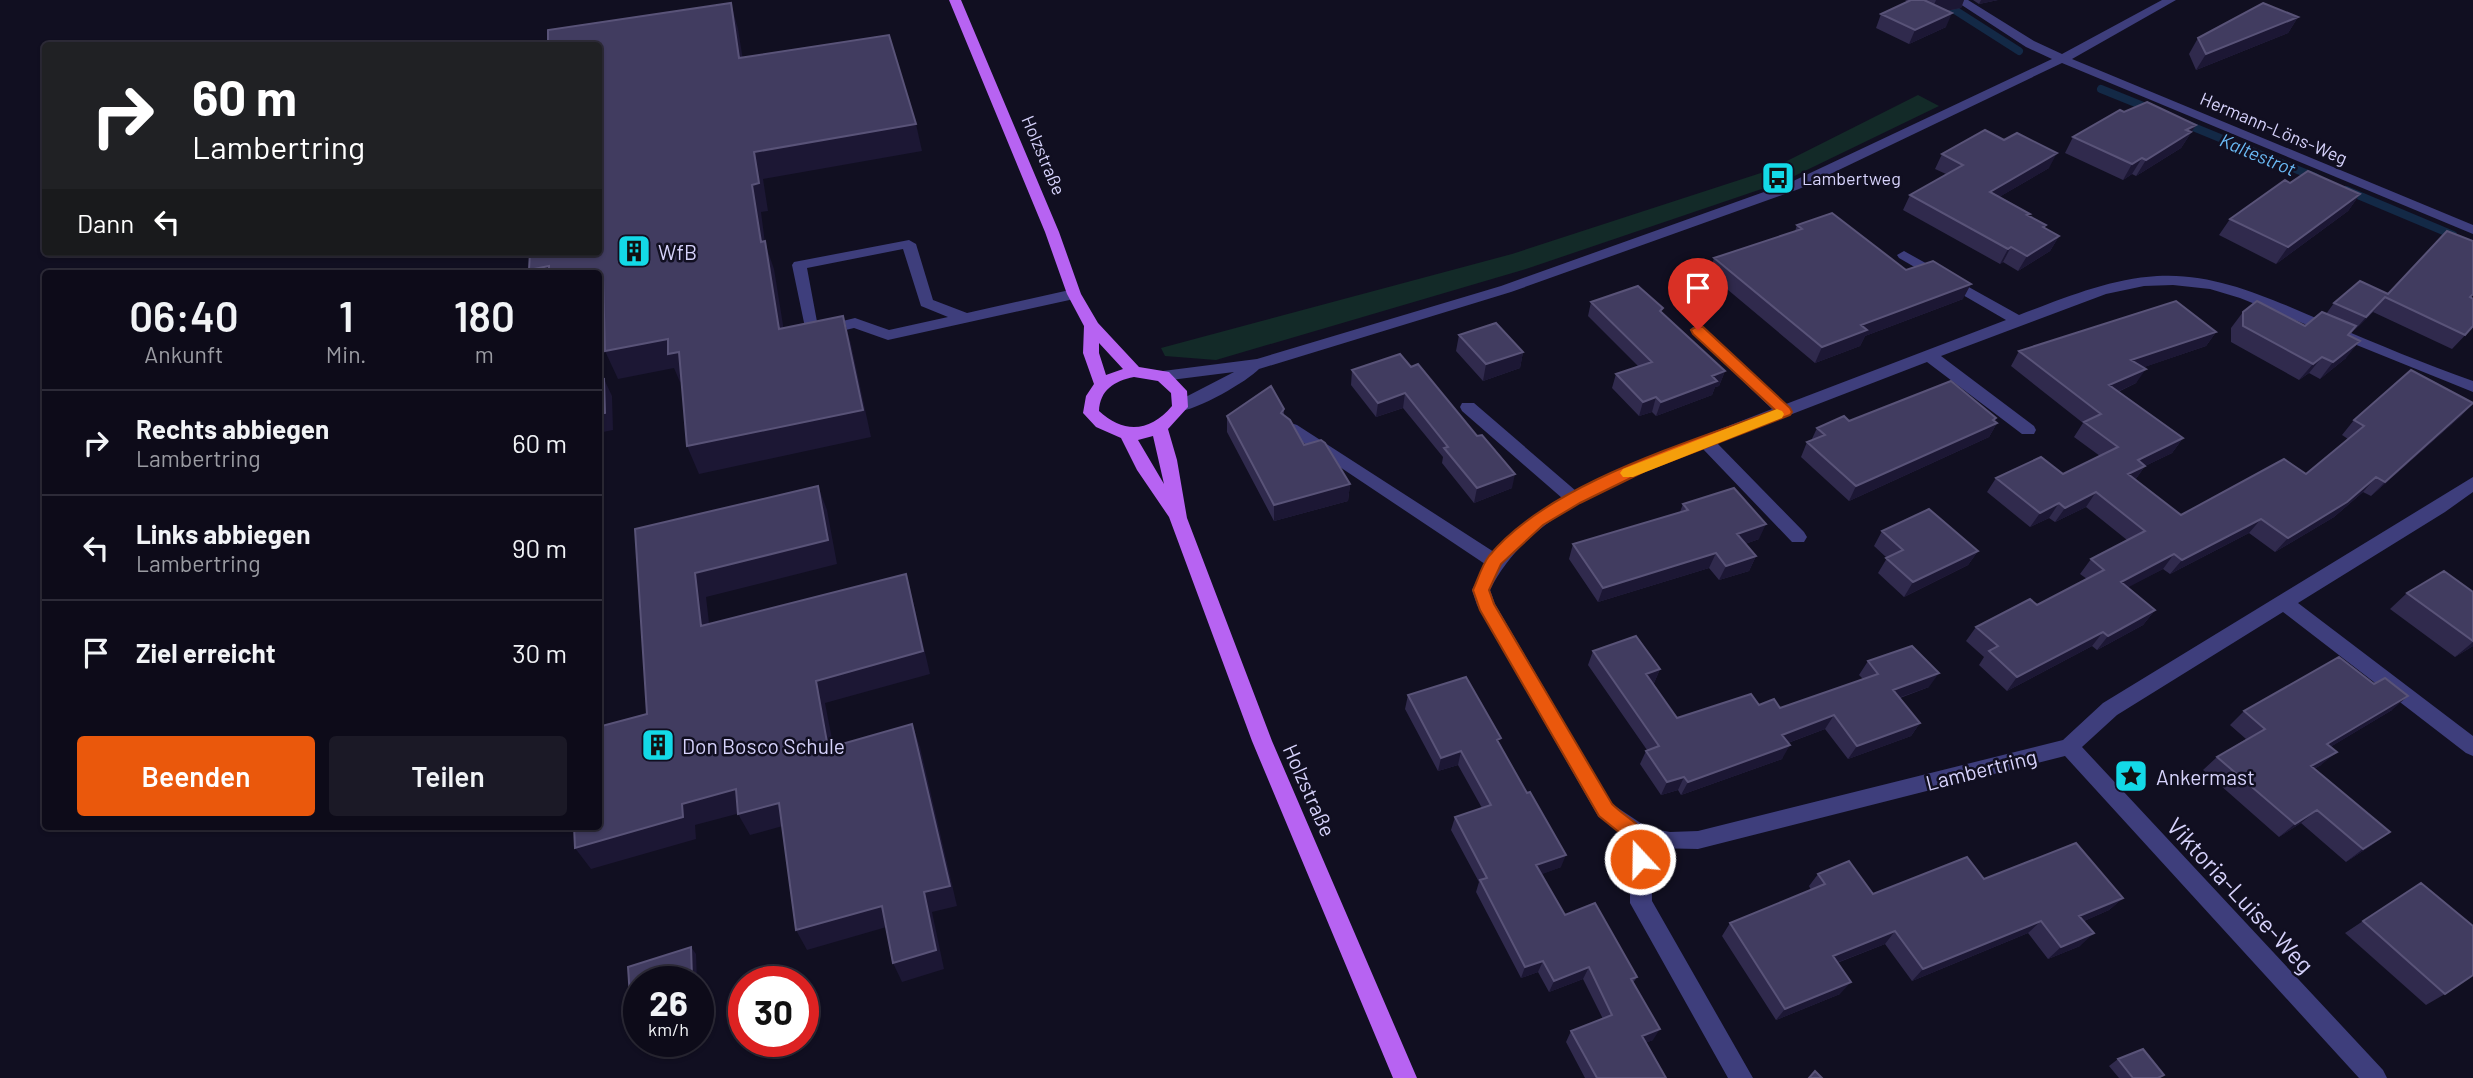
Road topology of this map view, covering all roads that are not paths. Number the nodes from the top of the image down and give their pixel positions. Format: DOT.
graph roads {
  1 [pos="955,0"];
  2 [pos="1960,0"];
  3 [pos="2170,0"];
  4 [pos="2062,59"];
  5 [pos="2473,230"];
  6 [pos="1904,255"];
  7 [pos="1074,294"];
  8 [pos="966,318"];
  9 [pos="2019,321"];
  10 [pos="1092,326"];
  11 [pos="1698,330"];
  12 [pos="1929,355"];
  13 [pos="1258,364"];
  14 [pos="1134,372"];
  15 [pos="1163,376"];
  16 [pos="1101,383"];
  17 [pos="2473,387"];
  18 [pos="1180,407"];
  19 [pos="1468,407"];
  20 [pos="1785,412"];
  21 [pos="1159,428"];
  22 [pos="1291,429"];
  23 [pos="2028,430"];
  24 [pos="1127,434"];
  25 [pos="1705,440"];
  26 [pos="2473,483"];
  27 [pos="1574,499"];
  28 [pos="1178,518"];
  29 [pos="1798,537"];
  30 [pos="1494,561"];
  31 [pos="2284,603"];
  32 [pos="2069,747"];
  33 [pos="2473,747"];
  34 [pos="1640,837"];
  35 [pos="1405,1078"];
  36 [pos="1741,1078"];
  37 [pos="2375,1078"];
  1 -- 7 [label="main road, Holzstraße"];
  2 -- 4 [label="street"];
  3 -- 4 [label="street"];
  4 -- 5 [label="street, Hermann-Löns-Weg"];
  4 -- 13 [label="street"];
  6 -- 9 [label="street"];
  7 -- 8 [label="street"];
  7 -- 10 [label="main road, Holzstraße"];
  8 -- 8 [label="street"];
  9 -- 12 [label="street, Lambertring"];
  9 -- 17 [label="street, Lambertring"];
  10 -- 14 [label="main road, Holzstraße"];
  10 -- 16 [label="main road, Holzstraße"];
  11 -- 20 [label="street"];
  12 -- 20 [label="street, Lambertring"];
  12 -- 23 [label="street"];
  13 -- 15 [label="street"];
  13 -- 18 [label="street"];
  14 -- 15 [label="main road"];
  14 -- 16 [label="main road"];
  15 -- 18 [label="main road"];
  16 -- 24 [label="main road"];
  18 -- 21 [label="main road"];
  19 -- 27 [label="street"];
  20 -- 25 [label="street, Lambertring"];
  21 -- 24 [label="main road"];
  21 -- 28 [label="main road, Holzstraße"];
  22 -- 30 [label="street"];
  24 -- 28 [label="main road, Holzstraße"];
  25 -- 27 [label="street, Lambertring"];
  25 -- 29 [label="street"];
  26 -- 31 [label="street, Lambertring"];
  27 -- 30 [label="street, Lambertring"];
  28 -- 35 [label="main road, Holzstraße"];
  30 -- 34 [label="street, Lambertring"];
  31 -- 32 [label="street, Lambertring"];
  31 -- 33 [label="street"];
  32 -- 34 [label="street, Lambertring"];
  32 -- 37 [label="street, Viktoria-Luise-Weg"];
  34 -- 36 [label="street"];
}
